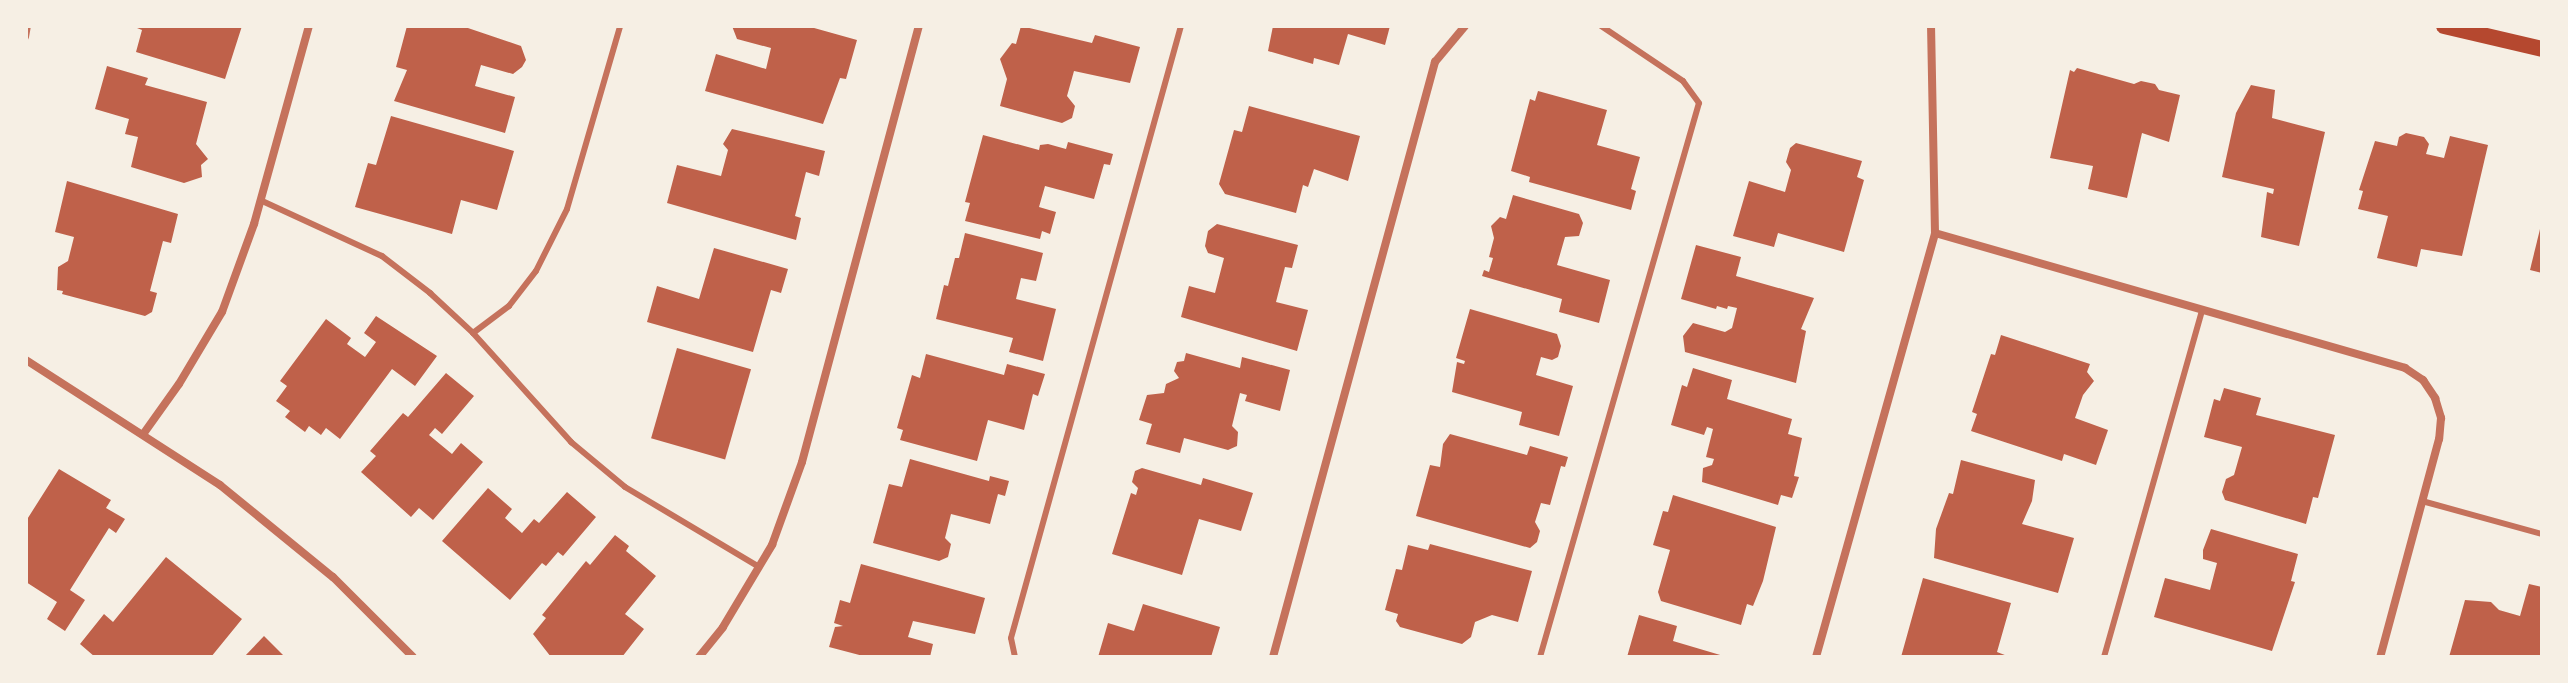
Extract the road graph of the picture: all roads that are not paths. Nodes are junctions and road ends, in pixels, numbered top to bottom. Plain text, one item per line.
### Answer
1 (28, 26) edge
2 (309, 26) edge
3 (620, 26) edge
4 (919, 26) edge
5 (1181, 26) edge
6 (1465, 26) edge
7 (1601, 26) edge
8 (1931, 26) edge
9 (2444, 26) edge
10 (26, 37) edge
11 (2542, 49) edge
12 (260, 200) junction
13 (1935, 233) junction
14 (2202, 310) junction
15 (473, 333) junction
16 (26, 360) edge
17 (144, 433) junction
18 (2422, 501) junction
19 (2542, 534) edge
20 (759, 567) junction
21 (413, 657) edge
22 (699, 657) edge
23 (1015, 657) edge
24 (1273, 657) edge
25 (1540, 657) edge
26 (1816, 657) edge
27 (2104, 657) edge
28 (2380, 657) edge

1 - 10 lane
2 - 12 street
3 - 15 lane
4 - 20 street
5 - 23 lane
6 - 24 street
7 - 25 lane
8 - 13 street
9 - 11 main road
12 - 15 lane
12 - 17 street
13 - 14 street
13 - 26 street
14 - 18 street
14 - 27 lane
15 - 20 lane
16 - 17 street
17 - 21 street
18 - 19 lane
18 - 28 street
20 - 22 street

